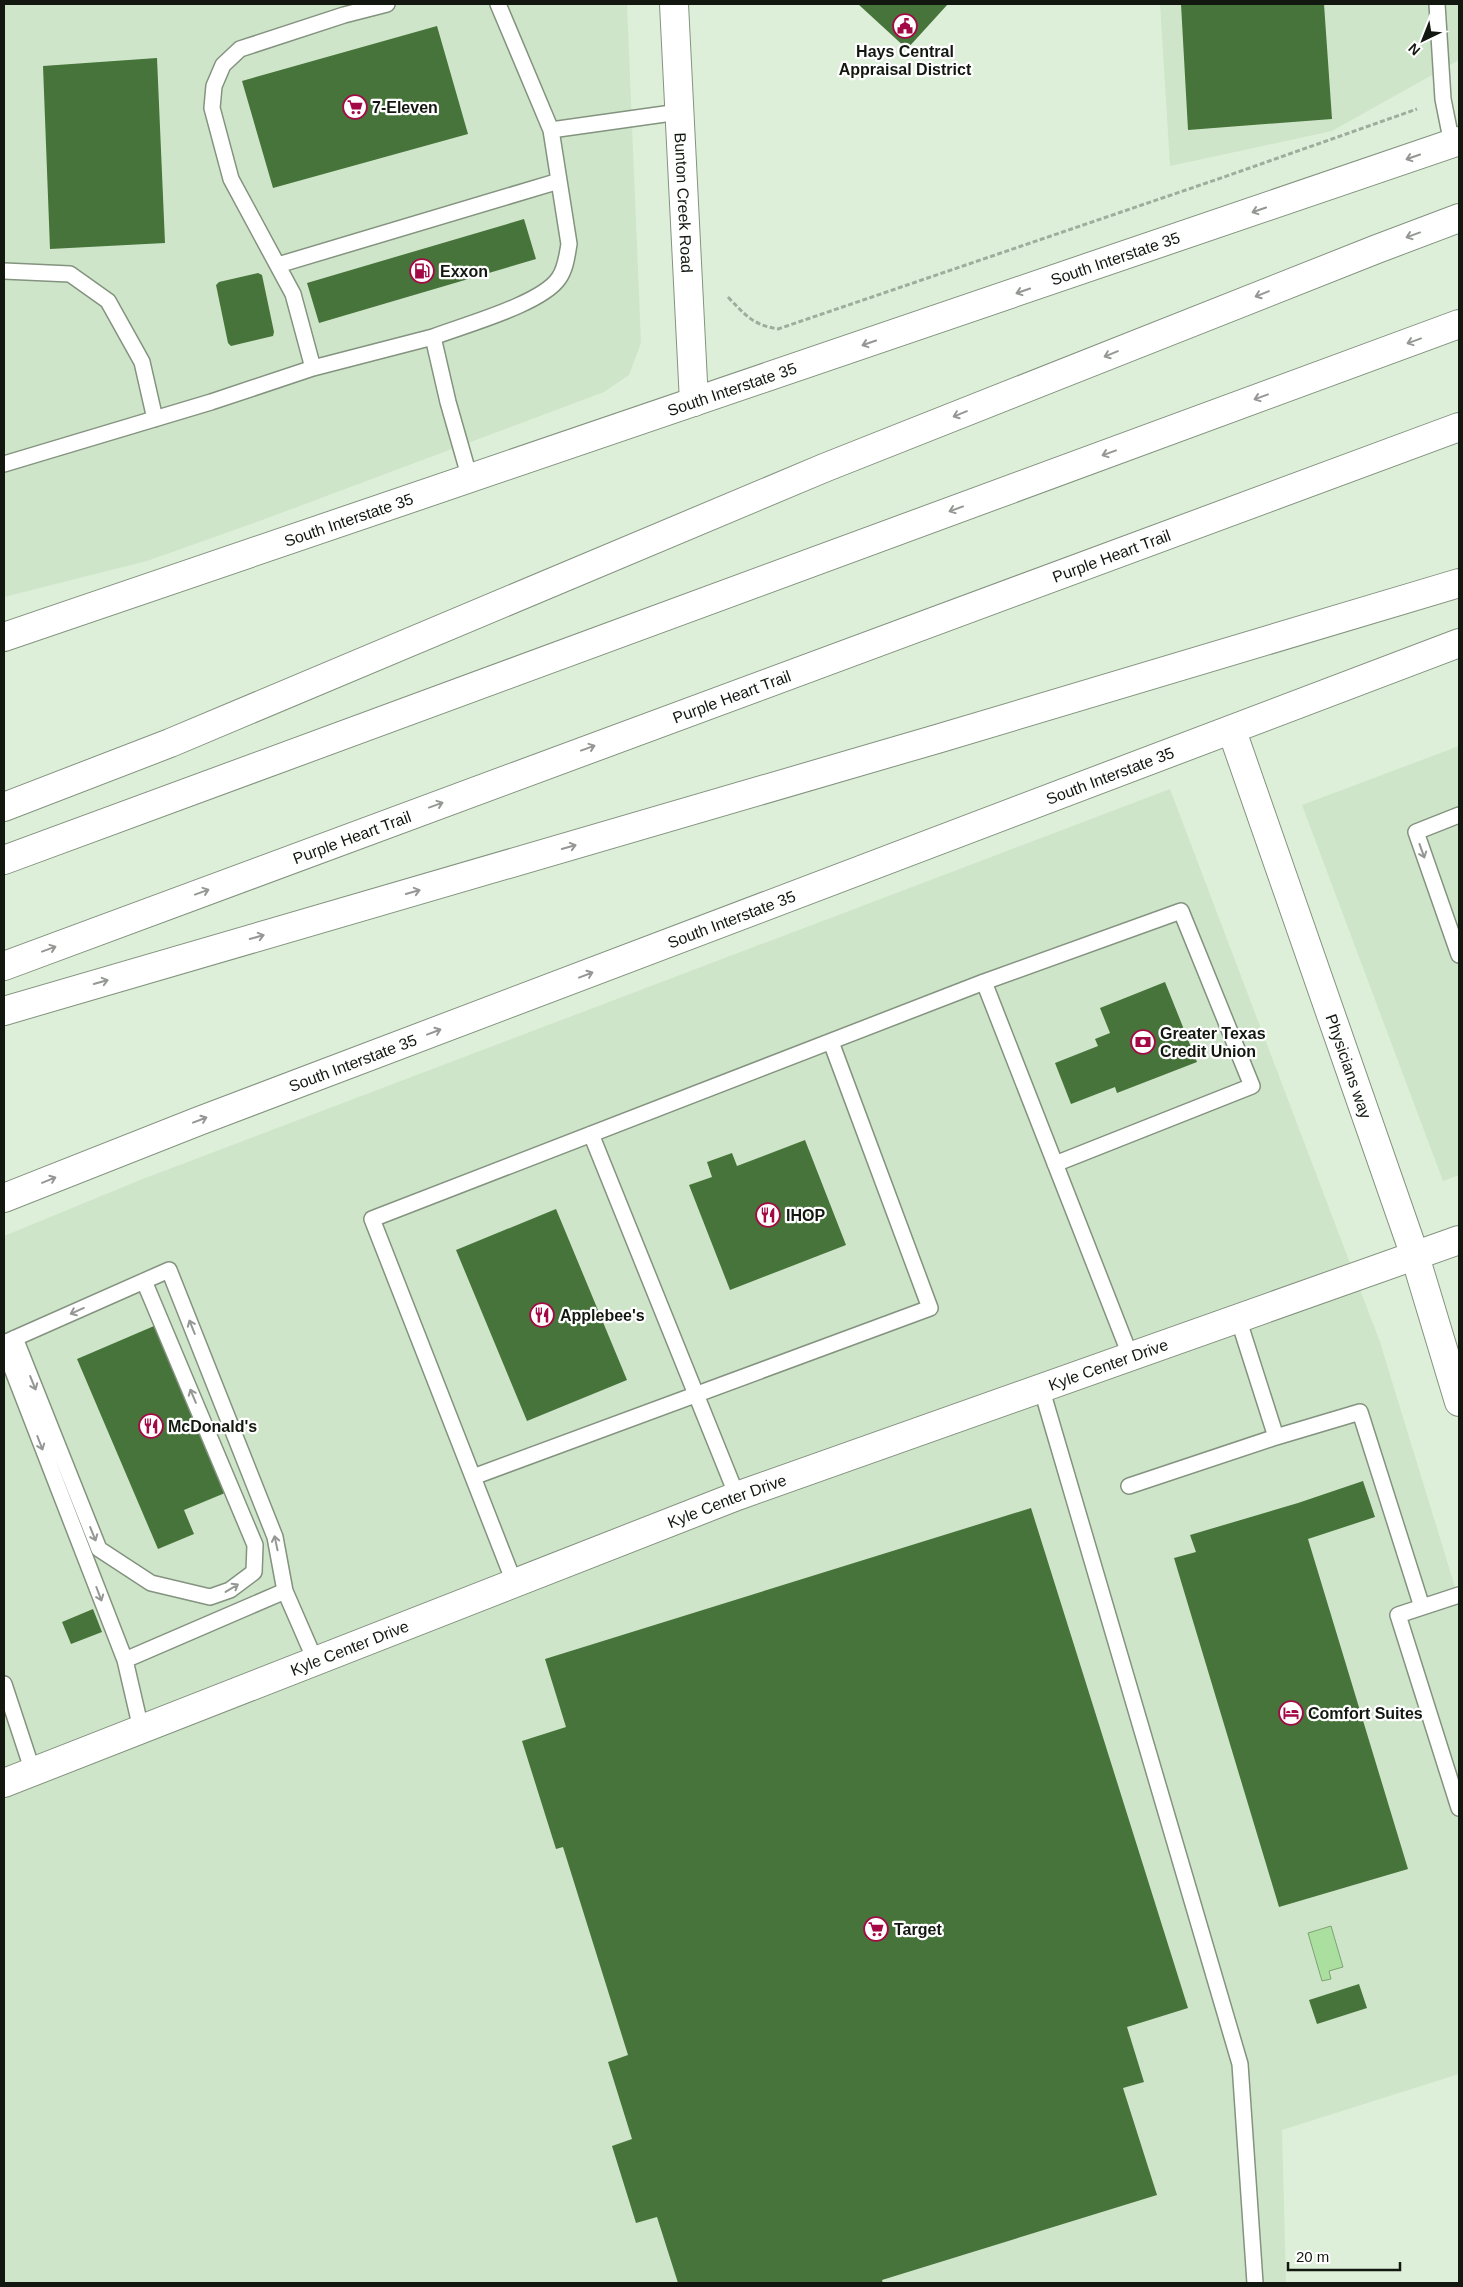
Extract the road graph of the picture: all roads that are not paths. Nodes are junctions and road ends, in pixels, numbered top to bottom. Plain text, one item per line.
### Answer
1 (387, 4) edge
2 (498, 4) edge
3 (674, 4) edge
4 (1437, 4) edge
5 (679, 112) junction
6 (551, 130) junction
7 (1455, 143) edge
8 (559, 182) junction
9 (1459, 218) edge
10 (278, 265) junction
11 (4, 272) edge
12 (1459, 324) edge
13 (433, 337) junction
14 (313, 368) junction
15 (694, 402) junction
16 (155, 419) junction
17 (1459, 428) edge
18 (4, 464) edge
19 (470, 478) junction
20 (1459, 583) edge
21 (4, 637) edge
22 (1459, 644) edge
23 (1232, 731) junction
24 (4, 807) edge
25 (1459, 815) edge
26 (4, 860) edge
27 (1459, 955) edge
28 (4, 966) edge
29 (984, 982) junction
30 (4, 1010) edge
31 (831, 1042) junction
32 (592, 1134) junction
33 (1055, 1164) junction
34 (4, 1198) edge
35 (1459, 1240) edge
36 (1415, 1256) junction
37 (144, 1281) junction
38 (1238, 1318) junction
39 (7, 1343) edge
40 (1130, 1356) junction
41 (1041, 1387) junction
42 (697, 1395) junction
43 (1459, 1402) edge
44 (1276, 1437) junction
45 (473, 1477) junction
46 (1129, 1486) dead end
47 (737, 1496) junction
48 (514, 1582) junction
49 (285, 1591) junction
50 (1459, 1595) edge
51 (1422, 1607) junction
52 (125, 1660) junction
53 (315, 1660) junction
54 (4, 1684) edge
55 (141, 1729) junction
56 (33, 1772) junction
57 (4, 1783) edge
58 (1459, 1808) edge
59 (1255, 2283) edge

1 - 10 lane
2 - 6 lane
3 - 5 main road, Bunton Creek Road
4 - 7 lane
5 - 6 lane
5 - 15 main road, Bunton Creek Road
6 - 8 lane
7 -> 15 main road, South Interstate 35
8 - 10 lane
8 - 13 lane
9 -> 24 main road
10 - 14 lane
11 - 16 lane
12 -> 26 main road
13 - 14 lane
13 - 19 lane
14 - 16 lane
15 - 19 main road, South Interstate 35
16 - 18 lane
28 -> 17 main road, Purple Heart Trail
19 - 21 main road, South Interstate 35
30 -> 20 main road
22 - 23 main road, South Interstate 35
34 -> 23 main road, South Interstate 35
23 - 36 main road, Physicians way
25 -> 27 lane
29 - 31 lane
29 - 33 lane
29 - 33 lane
31 - 32 lane
31 - 42 lane
32 - 42 lane
32 - 45 lane
33 - 40 lane
35 - 36 main road, Kyle Center Drive
36 - 38 main road, Kyle Center Drive
36 - 43 main road, Physicians way
37 -> 39 lane
39 -> 37 lane
49 -> 37 lane
38 - 40 main road, Kyle Center Drive
38 - 44 lane
39 -> 52 lane
40 - 41 main road, Kyle Center Drive
41 - 47 main road, Kyle Center Drive
41 - 59 lane
42 - 45 lane
42 - 47 lane
44 - 46 lane
44 - 51 lane
45 - 48 lane
47 - 48 main road, Kyle Center Drive
48 - 53 main road, Kyle Center Drive
49 - 52 lane
49 - 53 lane
50 - 51 lane
51 - 58 lane
52 - 55 lane
53 - 55 main road, Kyle Center Drive
54 - 56 lane
55 - 56 main road, Kyle Center Drive
56 - 57 main road, Kyle Center Drive

